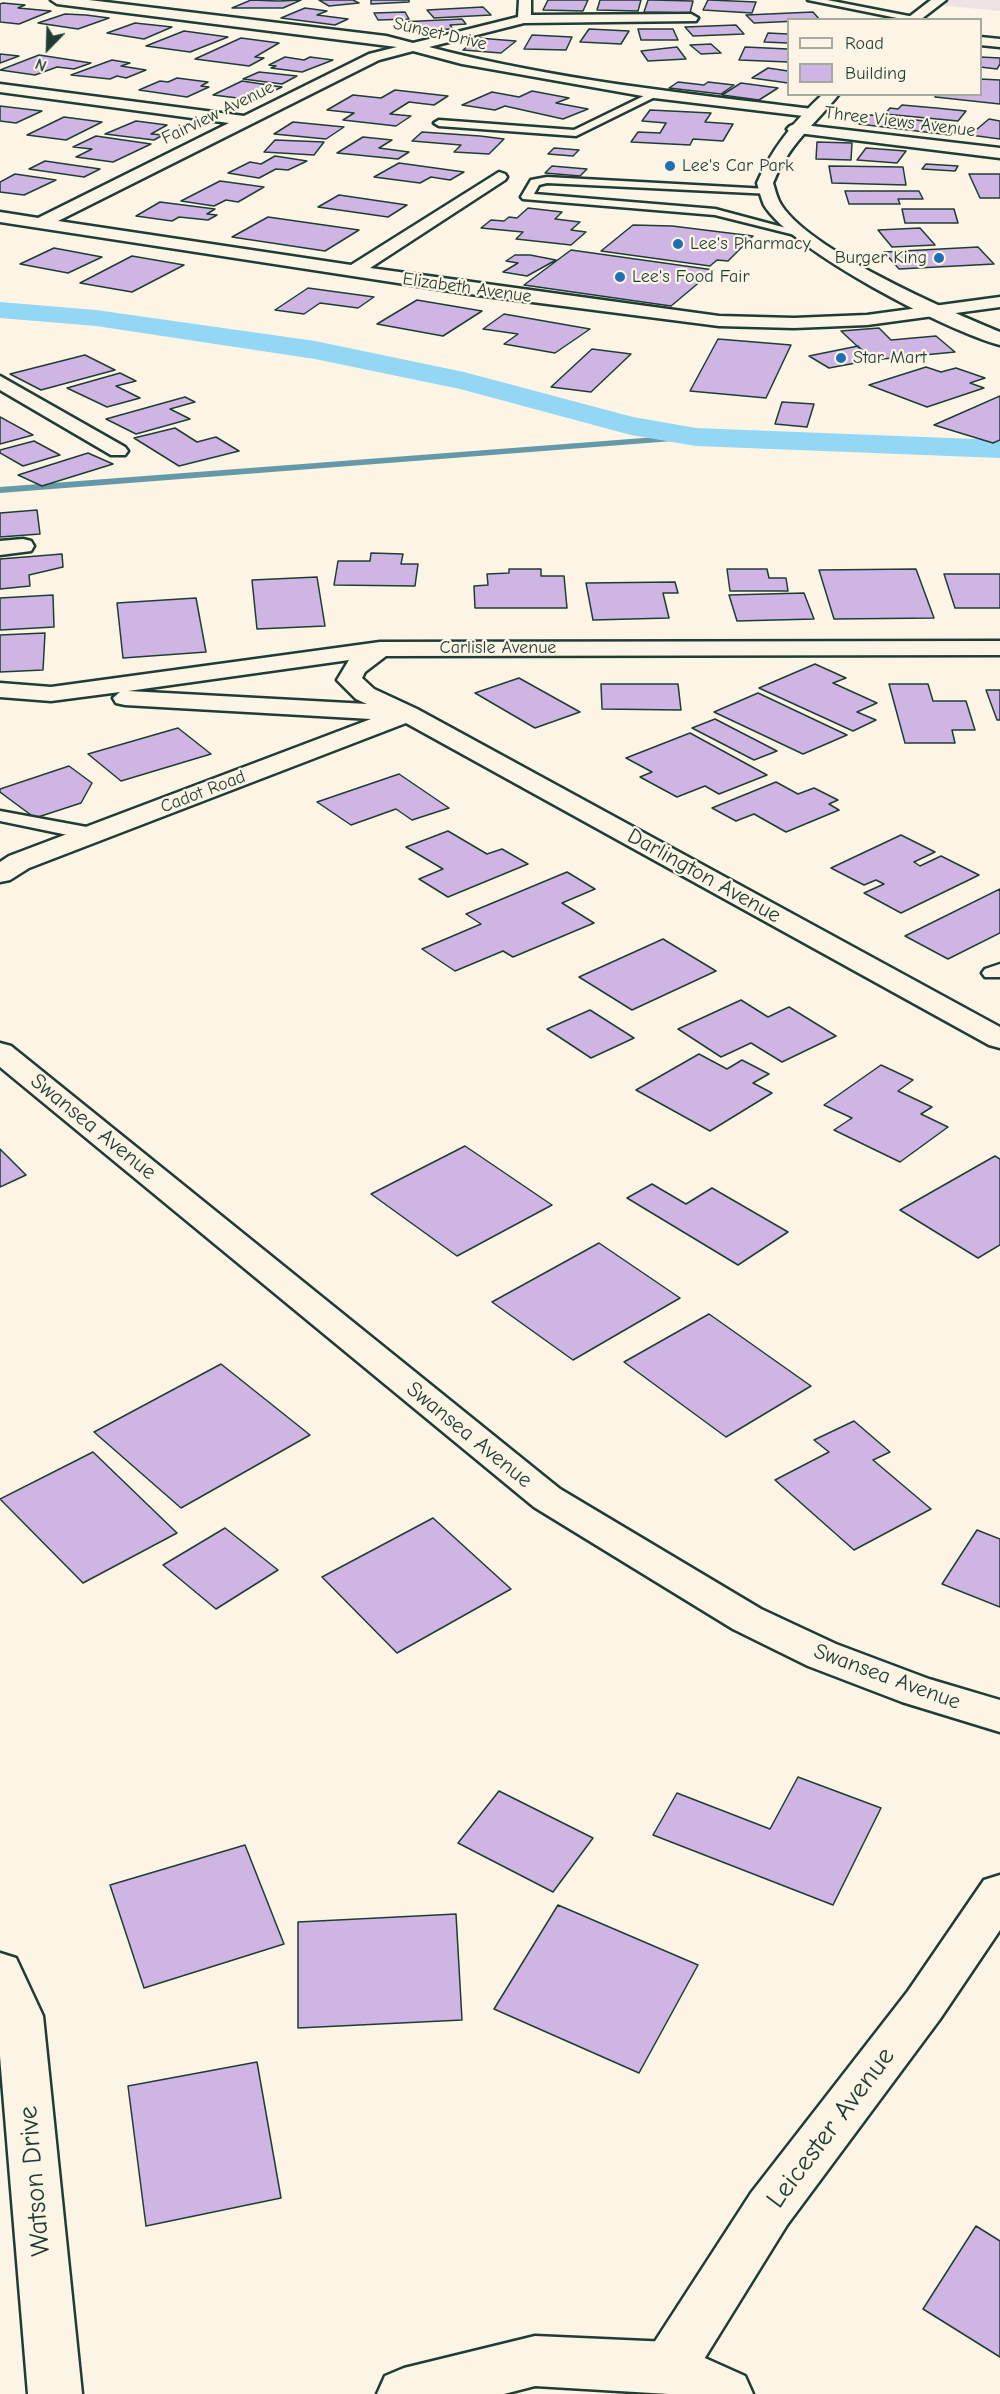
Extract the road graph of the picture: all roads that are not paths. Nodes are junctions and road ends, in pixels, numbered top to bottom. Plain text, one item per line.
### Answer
1 (57, 0) edge
2 (525, 0) edge
3 (812, 0) edge
4 (846, 0) edge
5 (940, 0) edge
6 (87, 2) edge
7 (916, 17) edge
8 (691, 18) dead end
9 (524, 19) junction
10 (982, 41) edge
11 (1000, 42) edge
12 (415, 45) junction
13 (0, 88) edge
14 (654, 94) junction
15 (830, 96) edge
16 (812, 112) junction
17 (246, 121) junction
18 (439, 123) dead end
19 (795, 129) junction
20 (1000, 153) edge
21 (499, 177) dead end
22 (712, 189) junction
23 (768, 192) junction
24 (708, 211) junction
25 (0, 217) edge
26 (41, 223) junction
27 (799, 233) junction
28 (354, 272) junction
29 (1000, 302) edge
30 (936, 309) junction
31 (1000, 339) edge
32 (0, 382) edge
33 (118, 451) dead end
34 (23, 546) dead end
35 (0, 548) edge
36 (1000, 648) edge
37 (380, 649) junction
38 (0, 690) edge
39 (51, 694) junction
40 (408, 714) junction
41 (0, 816) edge
42 (92, 834) junction
43 (0, 874) edge
44 (994, 1031) edge
45 (0, 1052) edge
46 (1000, 1716) edge
47 (1000, 1893) edge
48 (0, 1972) edge
49 (669, 2367) junction
50 (55, 2394) edge
51 (404, 2394) edge
52 (726, 2394) edge

1 - 6 street, Sunset Drive
2 - 9 street
3 - 7 lane
4 - 7 lane
5 - 7 street
6 - 12 street, Sunset Drive
8 - 9 street, Fairview Avenue
9 - 12 street, Fairview Avenue
10 - 11 street
12 - 14 street, Sunset Drive
12 - 17 street, Fairview Avenue
13 - 17 street
14 - 16 street, Sunset Drive
14 - 18 lane
15 - 16 street
16 - 19 street
17 - 26 street, Fairview Avenue
19 - 20 street, Three Views Avenue
19 - 23 street
21 - 28 street
22 - 23 lane
22 - 24 lane
22 - 24 lane
23 - 27 street
24 - 27 lane
25 - 26 street, Elizabeth Avenue
26 - 28 street, Elizabeth Avenue
27 - 30 street
28 - 30 street, Elizabeth Avenue
29 - 30 street, Elizabeth Avenue
30 - 31 street
32 - 33 street
34 - 35 street
36 - 37 street, Carlisle Avenue
37 - 39 street, Carlisle Avenue
37 - 40 street, Darlington Avenue
38 - 39 street, Carlisle Avenue
39 - 40 street
40 - 42 street, Cadot Road
40 - 44 street, Darlington Avenue
41 - 42 lane
42 - 43 street, Cadot Road
45 - 46 street, Swansea Avenue
47 - 49 street, Leicester Avenue
48 - 50 street, Watson Drive
49 - 51 street
49 - 52 street

